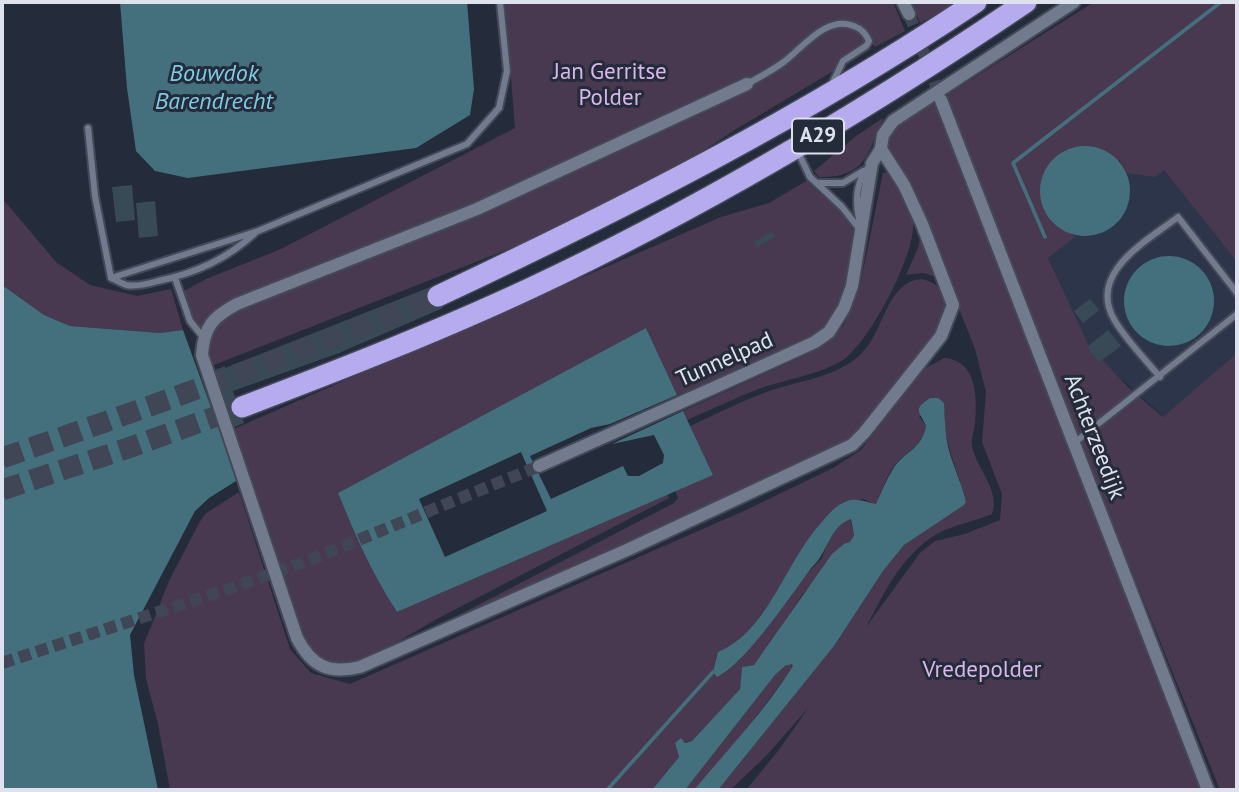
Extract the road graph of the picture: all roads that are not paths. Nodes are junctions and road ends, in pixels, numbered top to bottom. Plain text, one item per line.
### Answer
1 (500, 2) edge
2 (976, 2) edge
3 (1026, 2) edge
4 (1074, 2) edge
5 (747, 84) joint
6 (827, 95) junction
7 (941, 100) tunnel mouth
8 (88, 128) dead end
9 (796, 148) junction
10 (881, 149) junction
11 (868, 167) junction
12 (817, 183) junction
13 (258, 231) junction
14 (862, 232) junction
15 (111, 278) junction
16 (175, 278) junction
17 (1237, 293) edge
18 (438, 296) tunnel mouth
19 (1237, 314) edge
20 (203, 337) junction
21 (1160, 377) junction
22 (242, 407) tunnel mouth
23 (1074, 443) junction
24 (539, 466) tunnel mouth
25 (1208, 790) edge

1 - 13 lane
2 - 6 highway, A29
3 - 9 highway, A29
4 - 10 street, Tunnelpad
5 - 6 lane
5 - 20 street
6 - 18 highway, A29
7 - 23 street, Achterzeedijk
8 - 15 lane
9 - 12 lane
9 - 22 highway, A29
10 - 11 street, Tunnelpad
10 - 14 street, Tunnelpad
10 - 20 street
11 - 12 lane
11 - 14 street, Tunnelpad
12 - 14 lane
13 - 15 lane
13 - 16 lane
14 - 24 street, Tunnelpad
15 - 16 lane
16 - 20 lane
17 - 21 lane
19 - 21 lane
21 - 23 lane
23 - 25 street, Achterzeedijk

